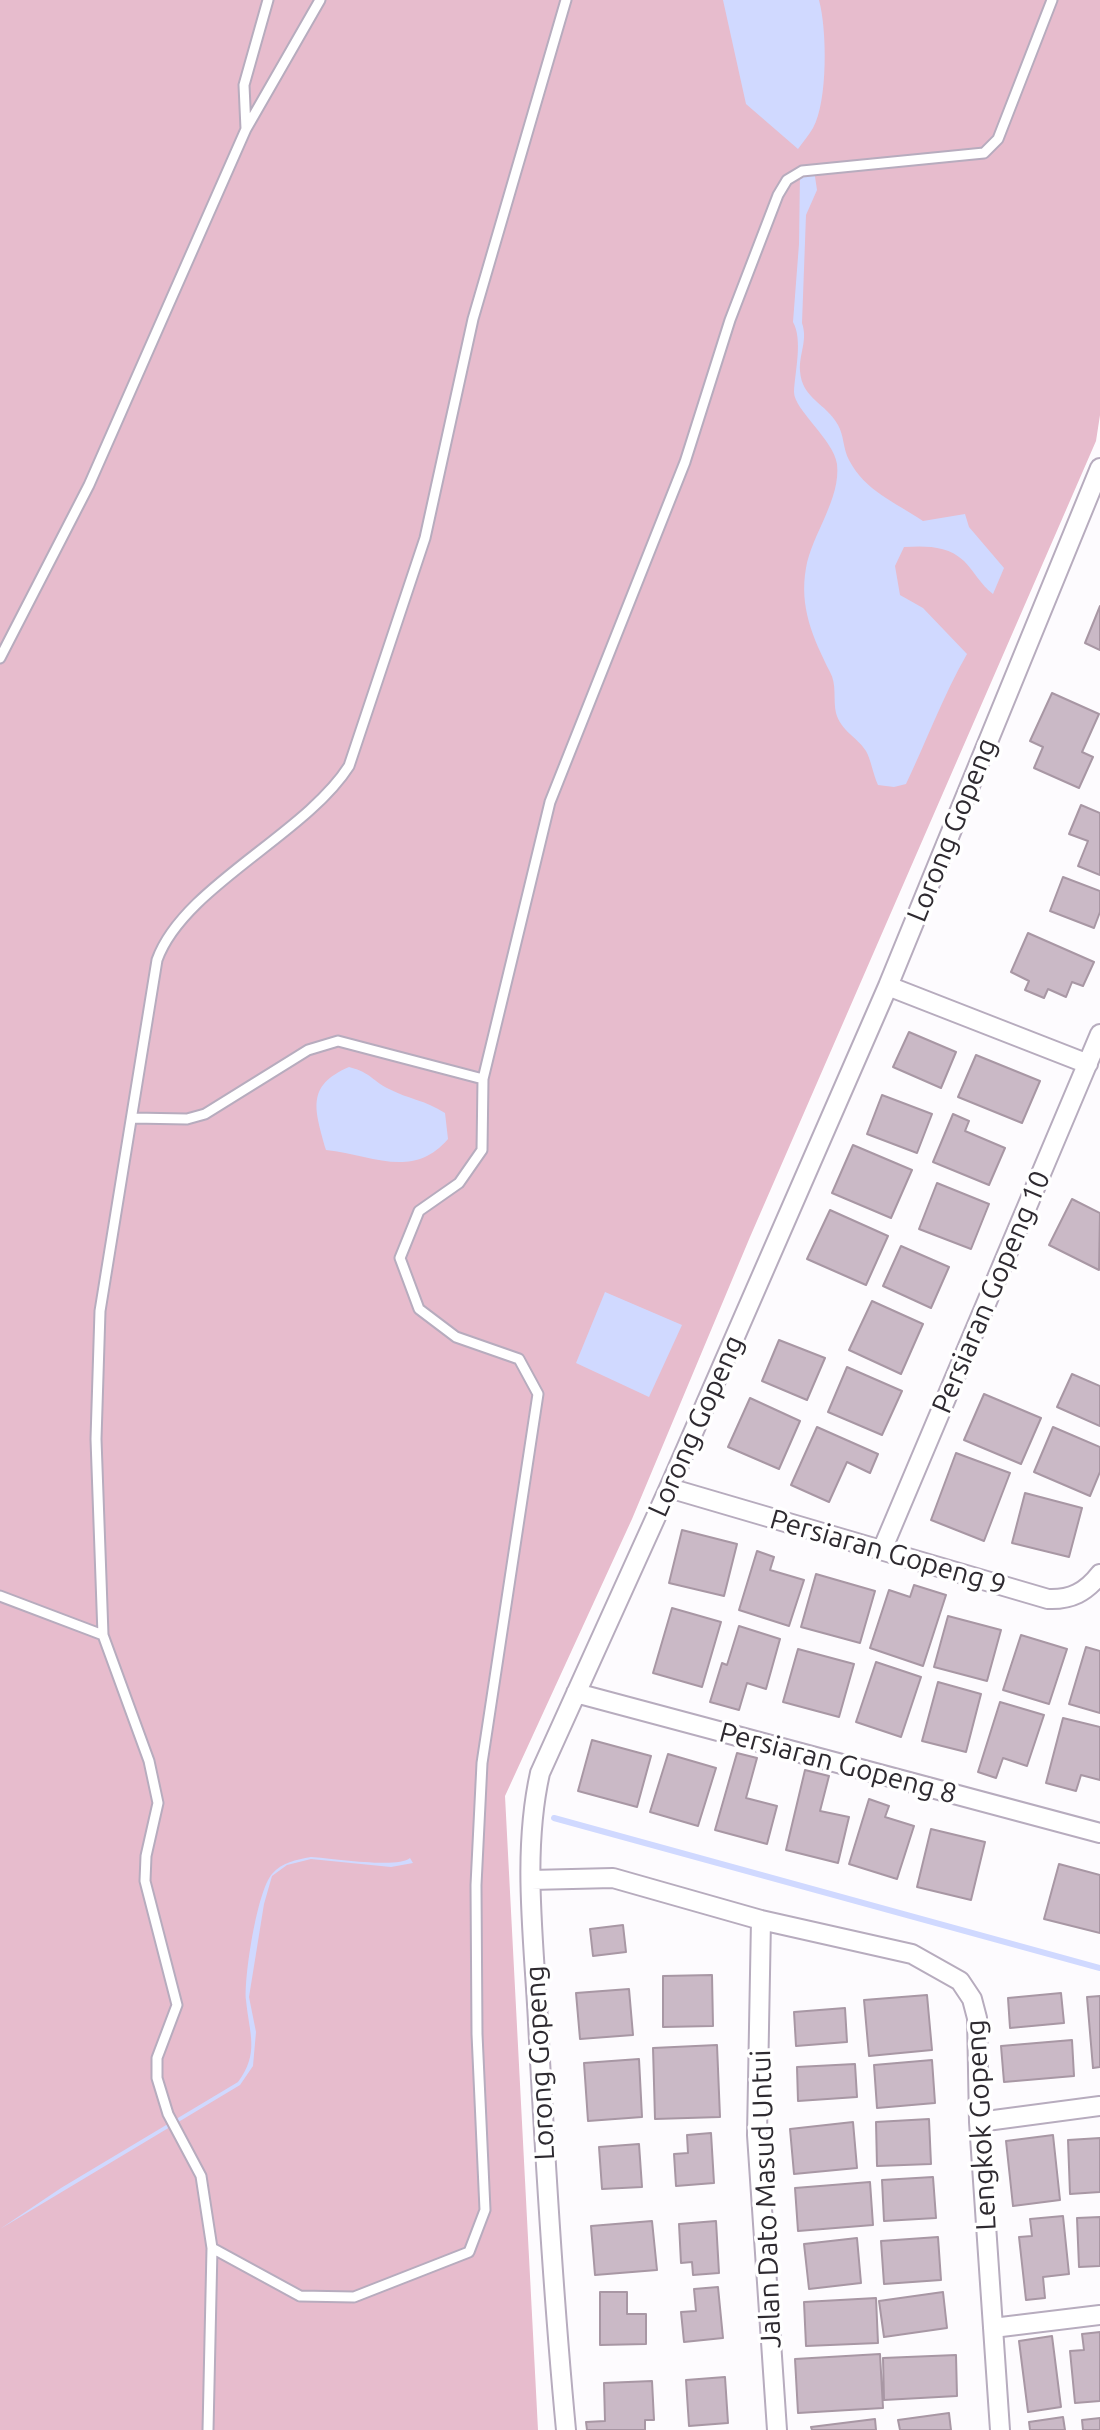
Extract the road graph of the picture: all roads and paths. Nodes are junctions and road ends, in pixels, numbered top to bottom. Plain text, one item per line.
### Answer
1 (268, 0) edge
2 (320, 0) edge
3 (566, 0) edge
4 (1052, 0) edge
5 (246, 129) junction
6 (1099, 475) edge
7 (0, 658) edge
8 (888, 986) junction
9 (1100, 1034) edge
10 (1088, 1064) junction
11 (483, 1079) junction
12 (133, 1118) junction
13 (669, 1488) junction
14 (882, 1550) junction
15 (1100, 1574) edge
16 (0, 1596) edge
17 (103, 1635) junction
18 (576, 1693) junction
19 (1100, 1833) edge
20 (531, 1880) junction
21 (761, 1920) junction
22 (1100, 2106) edge
23 (979, 2122) junction
24 (212, 2248) junction
25 (1100, 2315) edge
26 (993, 2328) junction
27 (208, 2430) edge
28 (566, 2430) edge
29 (777, 2430) edge
30 (1000, 2430) edge

1 - 5 lane
2 - 5 lane
3 - 12 lane
4 - 11 lane
5 - 7 lane
6 - 8 street, Lorong Gopeng
8 - 10 street
8 - 13 street, Lorong Gopeng
9 - 10 street, Persiaran Gopeng 10
10 - 14 street, Persiaran Gopeng 10
11 - 12 lane
11 - 24 lane
12 - 17 lane
13 - 14 street, Persiaran Gopeng 9
13 - 18 street, Lorong Gopeng
14 - 15 street, Persiaran Gopeng 9
16 - 17 lane
17 - 24 lane
18 - 19 street, Persiaran Gopeng 8
18 - 20 street, Lorong Gopeng
20 - 21 street, Lengkok Gopeng
20 - 28 street, Lorong Gopeng
21 - 23 street, Lengkok Gopeng
21 - 29 street, Jalan Dato Masud Untui
22 - 23 street
23 - 26 street, Lengkok Gopeng
24 - 27 lane
25 - 26 street
26 - 30 street, Lengkok Gopeng

